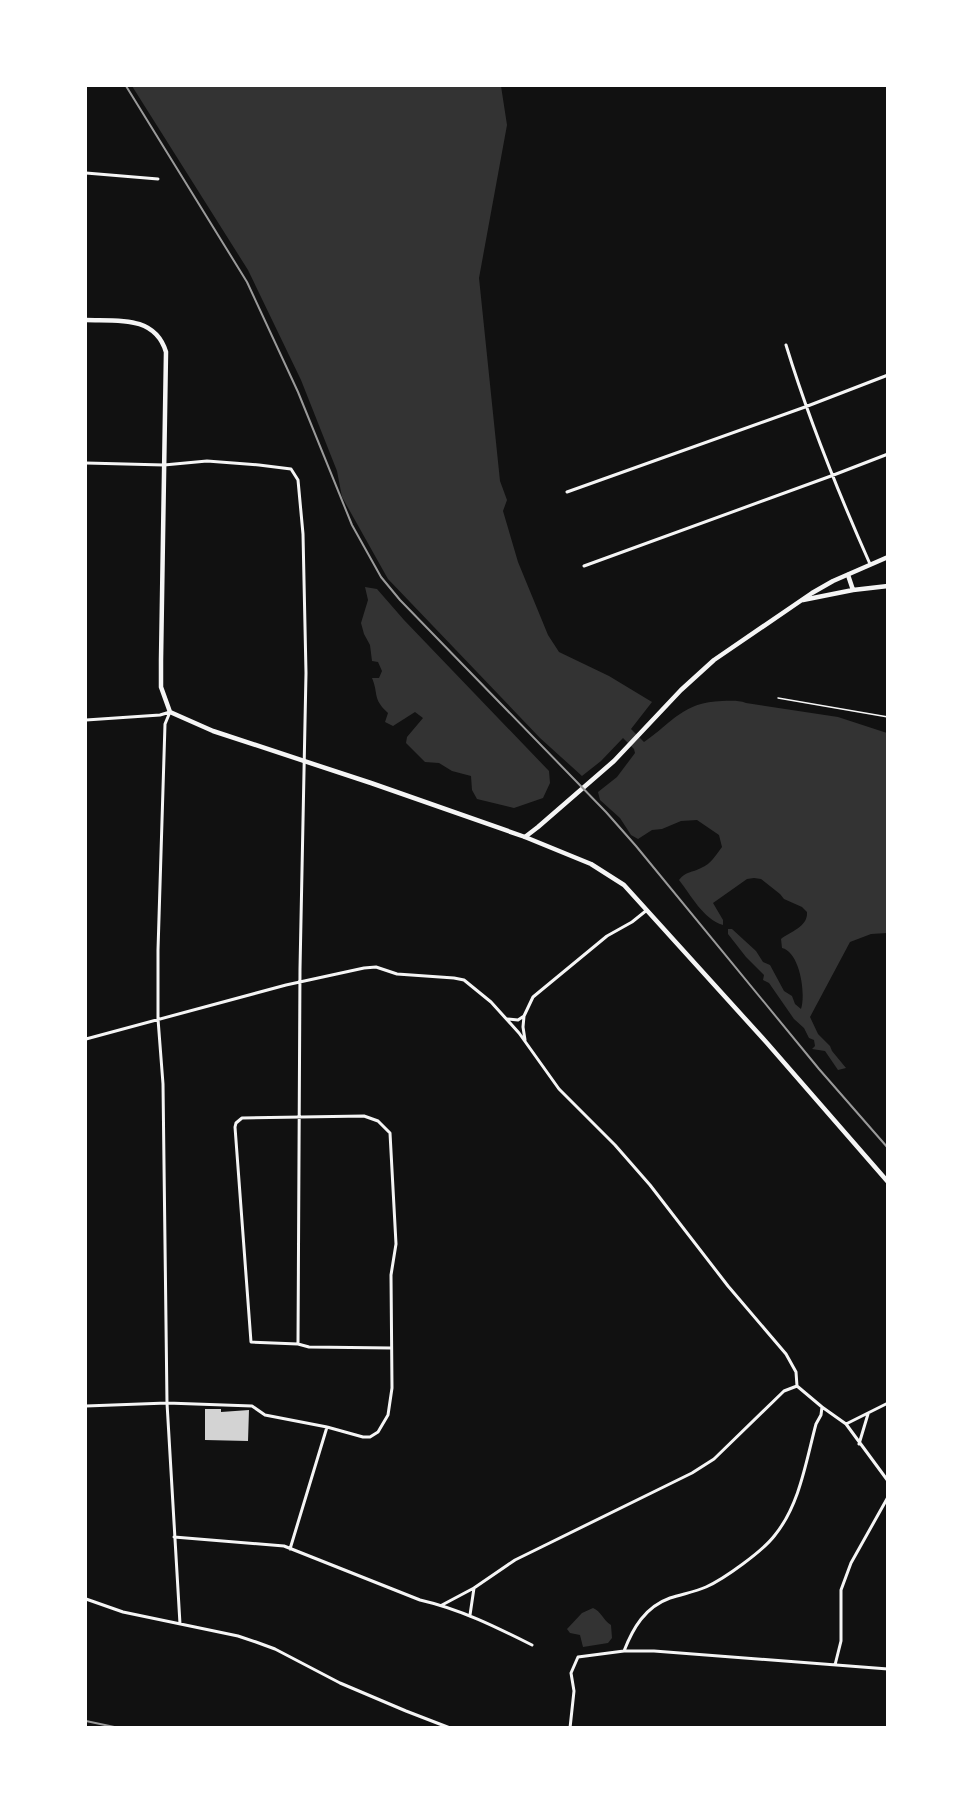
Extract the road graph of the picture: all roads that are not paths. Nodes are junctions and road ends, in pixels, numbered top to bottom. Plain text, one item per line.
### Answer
1 (86, 173) edge
2 (158, 178) dead end
3 (86, 320) edge
4 (786, 345) dead end
5 (888, 375) edge
6 (805, 407) junction
7 (888, 454) edge
8 (86, 463) edge
9 (164, 465) junction
10 (831, 476) junction
11 (567, 492) dead end
12 (888, 557) edge
13 (870, 564) junction
14 (584, 566) dead end
15 (848, 575) junction
16 (888, 586) edge
17 (854, 590) junction
18 (801, 600) junction
19 (778, 698) dead end
20 (170, 712) junction
21 (888, 717) edge
22 (86, 720) edge
23 (304, 762) junction
24 (525, 837) junction
25 (647, 910) junction
26 (300, 982) junction
27 (524, 1016) junction
28 (158, 1019) junction
29 (506, 1019) junction
30 (86, 1039) edge
31 (525, 1042) junction
32 (299, 1118) junction
33 (888, 1182) edge
34 (298, 1344) junction
35 (391, 1348) junction
36 (797, 1386) junction
37 (167, 1403) junction
38 (888, 1403) edge
39 (86, 1406) edge
40 (822, 1407) junction
41 (831, 1413) junction
42 (868, 1413) junction
43 (821, 1415) junction
44 (846, 1424) junction
45 (327, 1427) junction
46 (859, 1444) junction
47 (888, 1481) edge
48 (888, 1497) edge
49 (174, 1538) junction
50 (290, 1549) junction
51 (474, 1588) junction
52 (86, 1599) edge
53 (442, 1605) junction
54 (470, 1615) junction
55 (180, 1624) junction
56 (532, 1645) dead end
57 (624, 1651) junction
58 (835, 1665) junction
59 (888, 1670) edge
60 (450, 1728) edge
61 (570, 1728) edge

1 - 2 street
3 - 9 main road
4 - 6 street
5 - 6 street
6 - 10 street
6 - 11 street
7 - 10 street
8 - 9 street
9 - 20 main road
9 - 23 street
10 - 13 street
10 - 14 street
12 - 13 main road
13 - 15 main road
15 - 17 main road
15 - 18 main road
16 - 17 main road
17 - 18 main road
18 - 24 main road
19 - 21 lane
20 - 22 street
20 - 23 main road
20 - 28 street
23 - 24 main road
23 - 26 street
24 - 25 main road
25 - 27 street
25 - 33 main road
26 - 28 street
26 - 29 street
26 - 32 street
27 - 29 street
27 - 31 street
28 - 30 street
28 - 37 street
29 - 31 street
31 - 36 street
32 - 34 street
32 - 34 street
32 - 35 street
34 - 35 street
35 - 45 street
36 - 40 street
36 - 51 street
37 - 39 street
37 - 45 street
37 - 49 street
38 - 42 street
40 - 41 street
40 - 43 street
41 - 43 street
41 - 44 street
42 - 44 street
42 - 46 street
43 - 57 street
44 - 46 street
45 - 50 street
46 - 47 street
48 - 58 street
49 - 50 street
49 - 55 street
50 - 53 street
51 - 53 street
51 - 54 street
52 - 55 street
53 - 54 street
54 - 56 street
55 - 60 street
57 - 58 street
57 - 61 street
58 - 59 street

